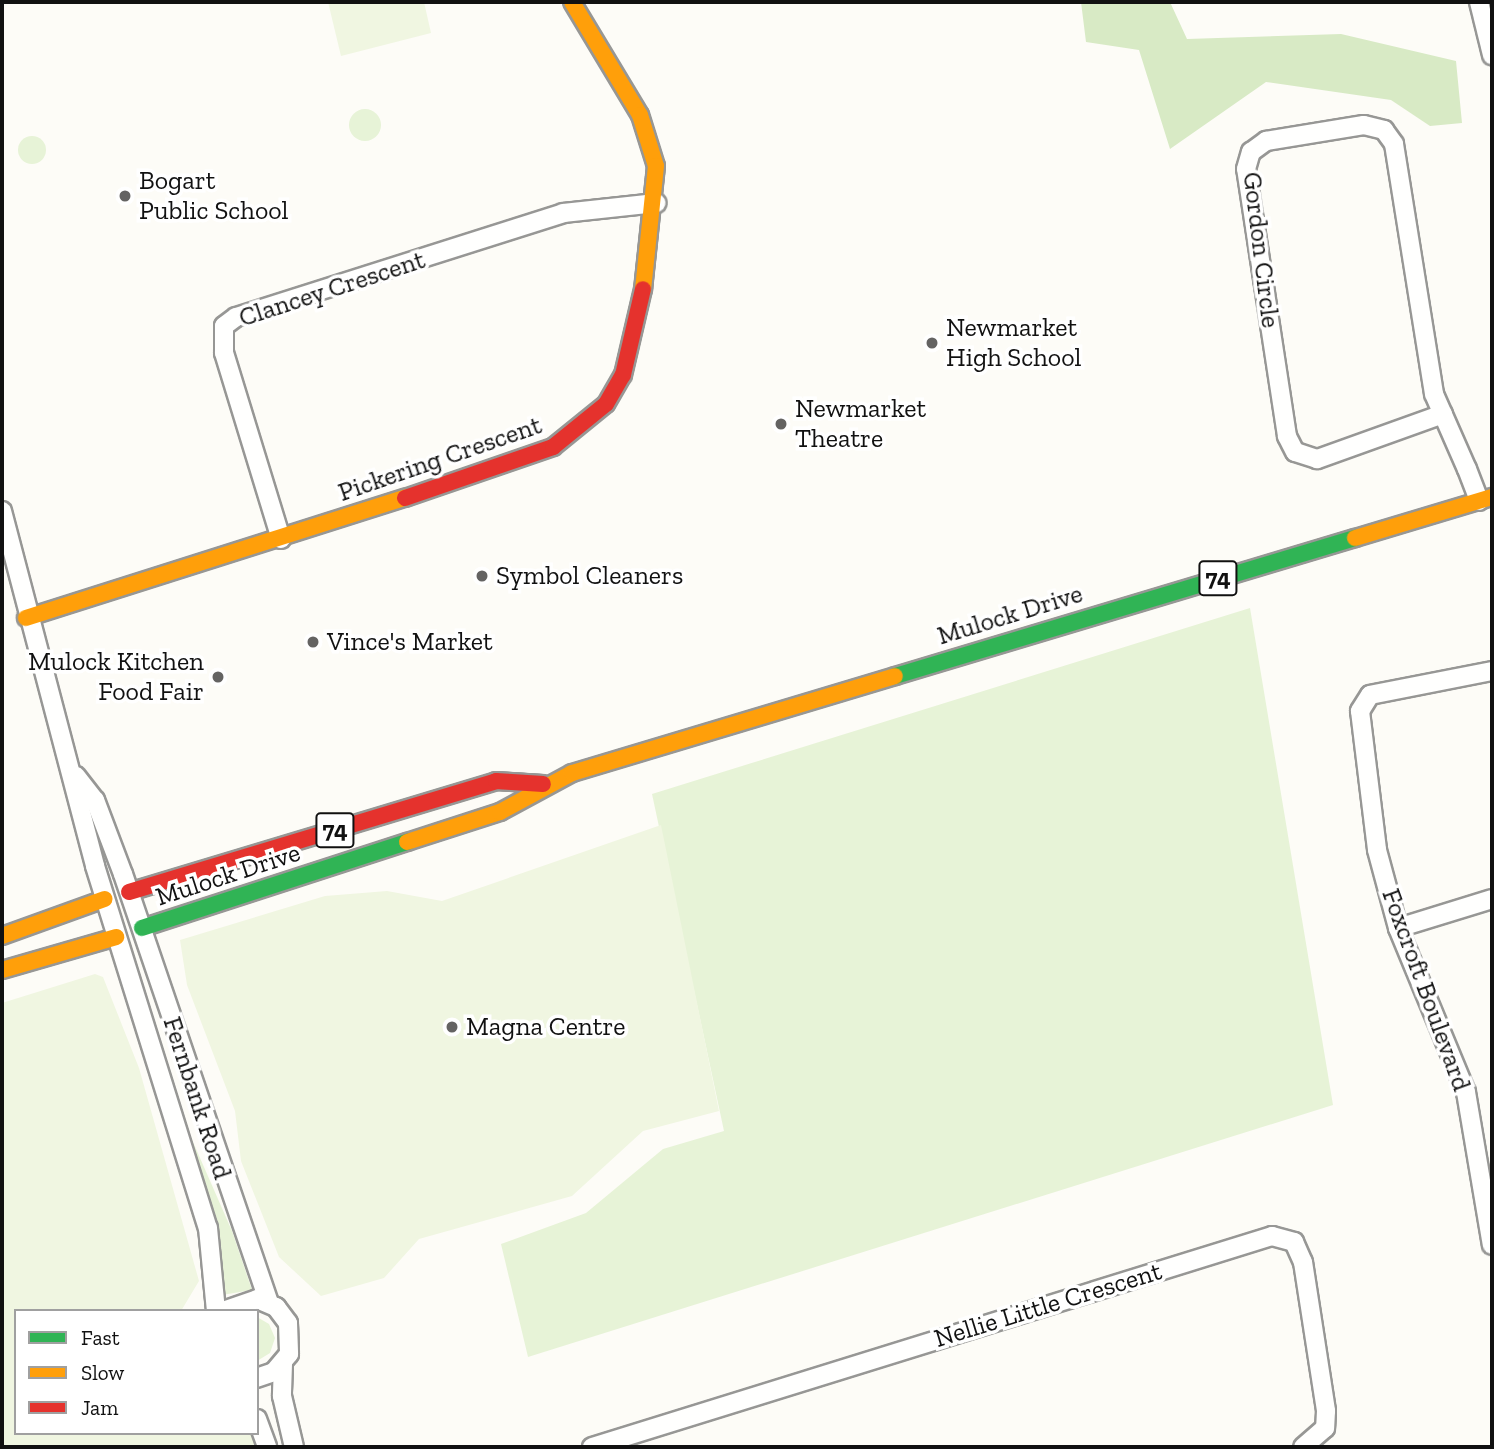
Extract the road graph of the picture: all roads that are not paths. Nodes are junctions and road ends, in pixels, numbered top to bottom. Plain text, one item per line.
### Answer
1 (572, 2) edge
2 (1479, 2) edge
3 (1492, 55) edge
4 (656, 203) junction
5 (1443, 414) junction
6 (1486, 499) edge
7 (2, 511) edge
8 (281, 539) junction
9 (26, 618) junction
10 (1492, 671) edge
11 (76, 776) junction
12 (543, 784) junction
13 (129, 892) junction
14 (105, 899) junction
15 (1492, 899) edge
16 (142, 929) junction
17 (1398, 929) junction
18 (2, 936) edge
19 (116, 937) junction
20 (2, 970) edge
21 (1486, 1163) edge
22 (1492, 1245) edge
23 (269, 1303) junction
24 (216, 1309) edge
25 (227, 1309) edge
26 (283, 1364) junction
27 (259, 1377) edge
28 (259, 1425) edge
29 (267, 1447) edge
30 (294, 1447) edge
31 (592, 1447) edge
32 (1303, 1447) edge

1 - 4 main road, Pickering Crescent
2 - 3 street
4 - 8 main road, Pickering Crescent
4 - 8 street, Clancey Crescent
5 - 5 street, Gordon Circle
5 - 6 street, Gordon Circle
6 - 12 main road, Mulock Drive / 74
7 - 9 street
8 - 9 main road, Pickering Crescent
9 - 11 street
10 - 17 street, Foxcroft Boulevard
11 - 13 street, Fernbank Road
11 - 14 street, Fernbank Road
12 - 13 main road, Mulock Drive / 74
12 - 16 main road, Mulock Drive / 74
13 - 14 main road, Mulock Drive / 74
13 - 16 street, Fernbank Road
14 - 18 main road, Mulock Drive / 74
14 - 19 street, Fernbank Road
15 - 17 street
16 - 19 main road, Mulock Drive / 74
16 - 23 street, Fernbank Road
17 - 21 street, Foxcroft Boulevard
19 - 20 main road, Mulock Drive / 74
19 - 24 street, Fernbank Road
21 - 22 street, Foxcroft Boulevard
23 - 25 street
23 - 26 street, Fernbank Road
26 - 27 street
26 - 30 street
28 - 29 street
31 - 32 street, Nellie Little Crescent

